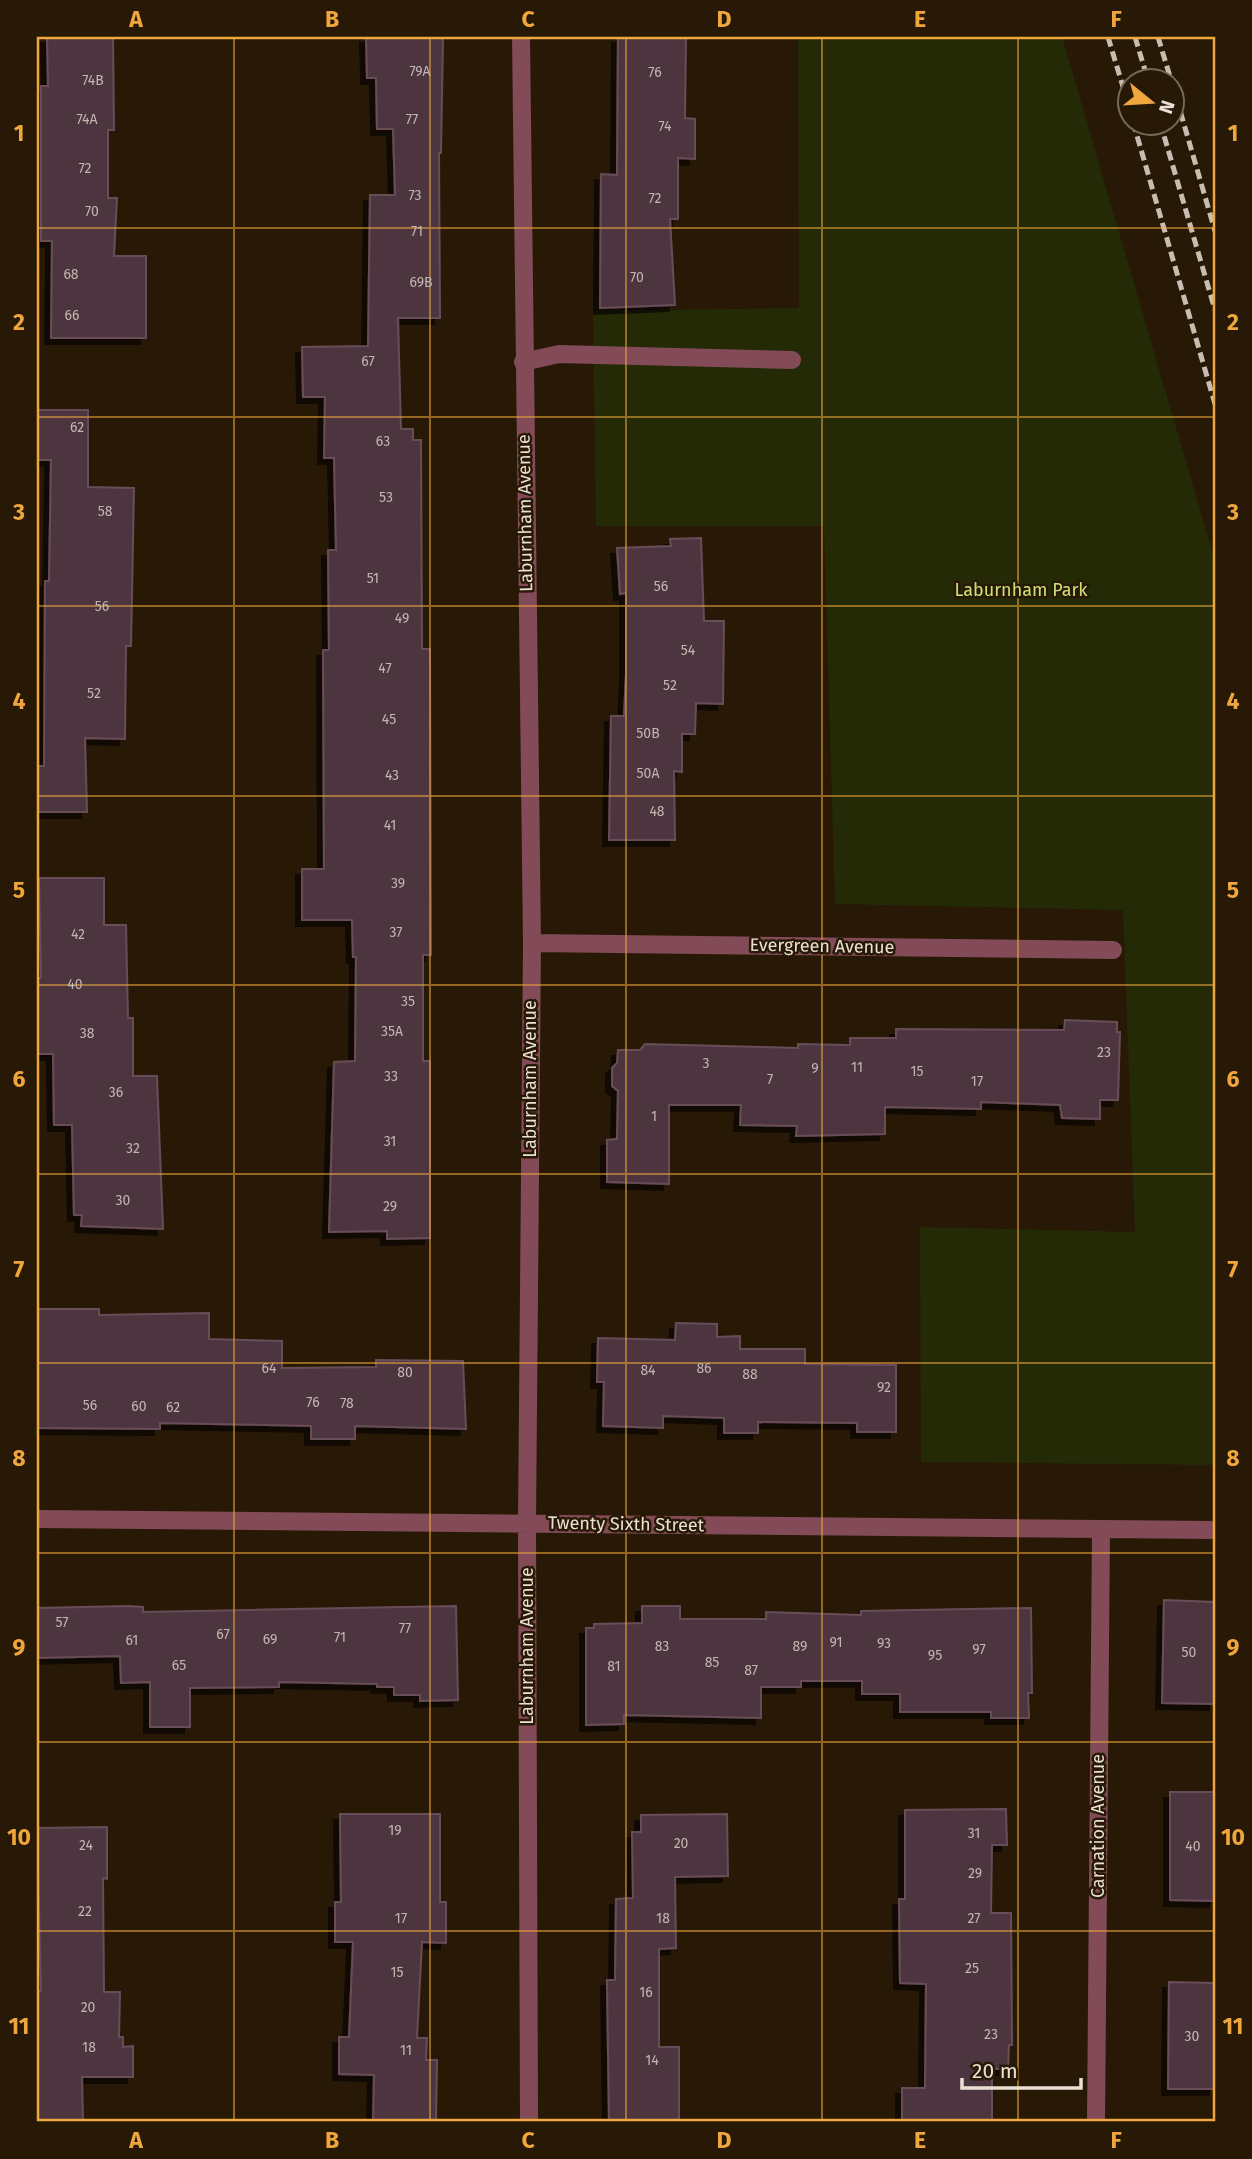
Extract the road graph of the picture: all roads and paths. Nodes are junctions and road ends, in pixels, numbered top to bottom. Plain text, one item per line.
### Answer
1 (521, 37) edge
2 (792, 360) dead end
3 (523, 362) junction
4 (531, 943) junction
5 (1113, 950) dead end
6 (37, 1519) edge
7 (527, 1523) junction
8 (1101, 1530) junction
9 (1215, 1530) edge
10 (529, 2122) edge
11 (1096, 2122) edge

1 - 3 street, Laburnham Avenue
2 - 3 street
3 - 4 street, Laburnham Avenue
4 - 5 street, Evergreen Avenue
4 - 7 street, Laburnham Avenue
6 - 7 street, Twenty Sixth Street
7 - 8 street, Twenty Sixth Street
7 - 10 street, Laburnham Avenue
8 - 9 street, Twenty Sixth Street
8 - 11 street, Carnation Avenue

